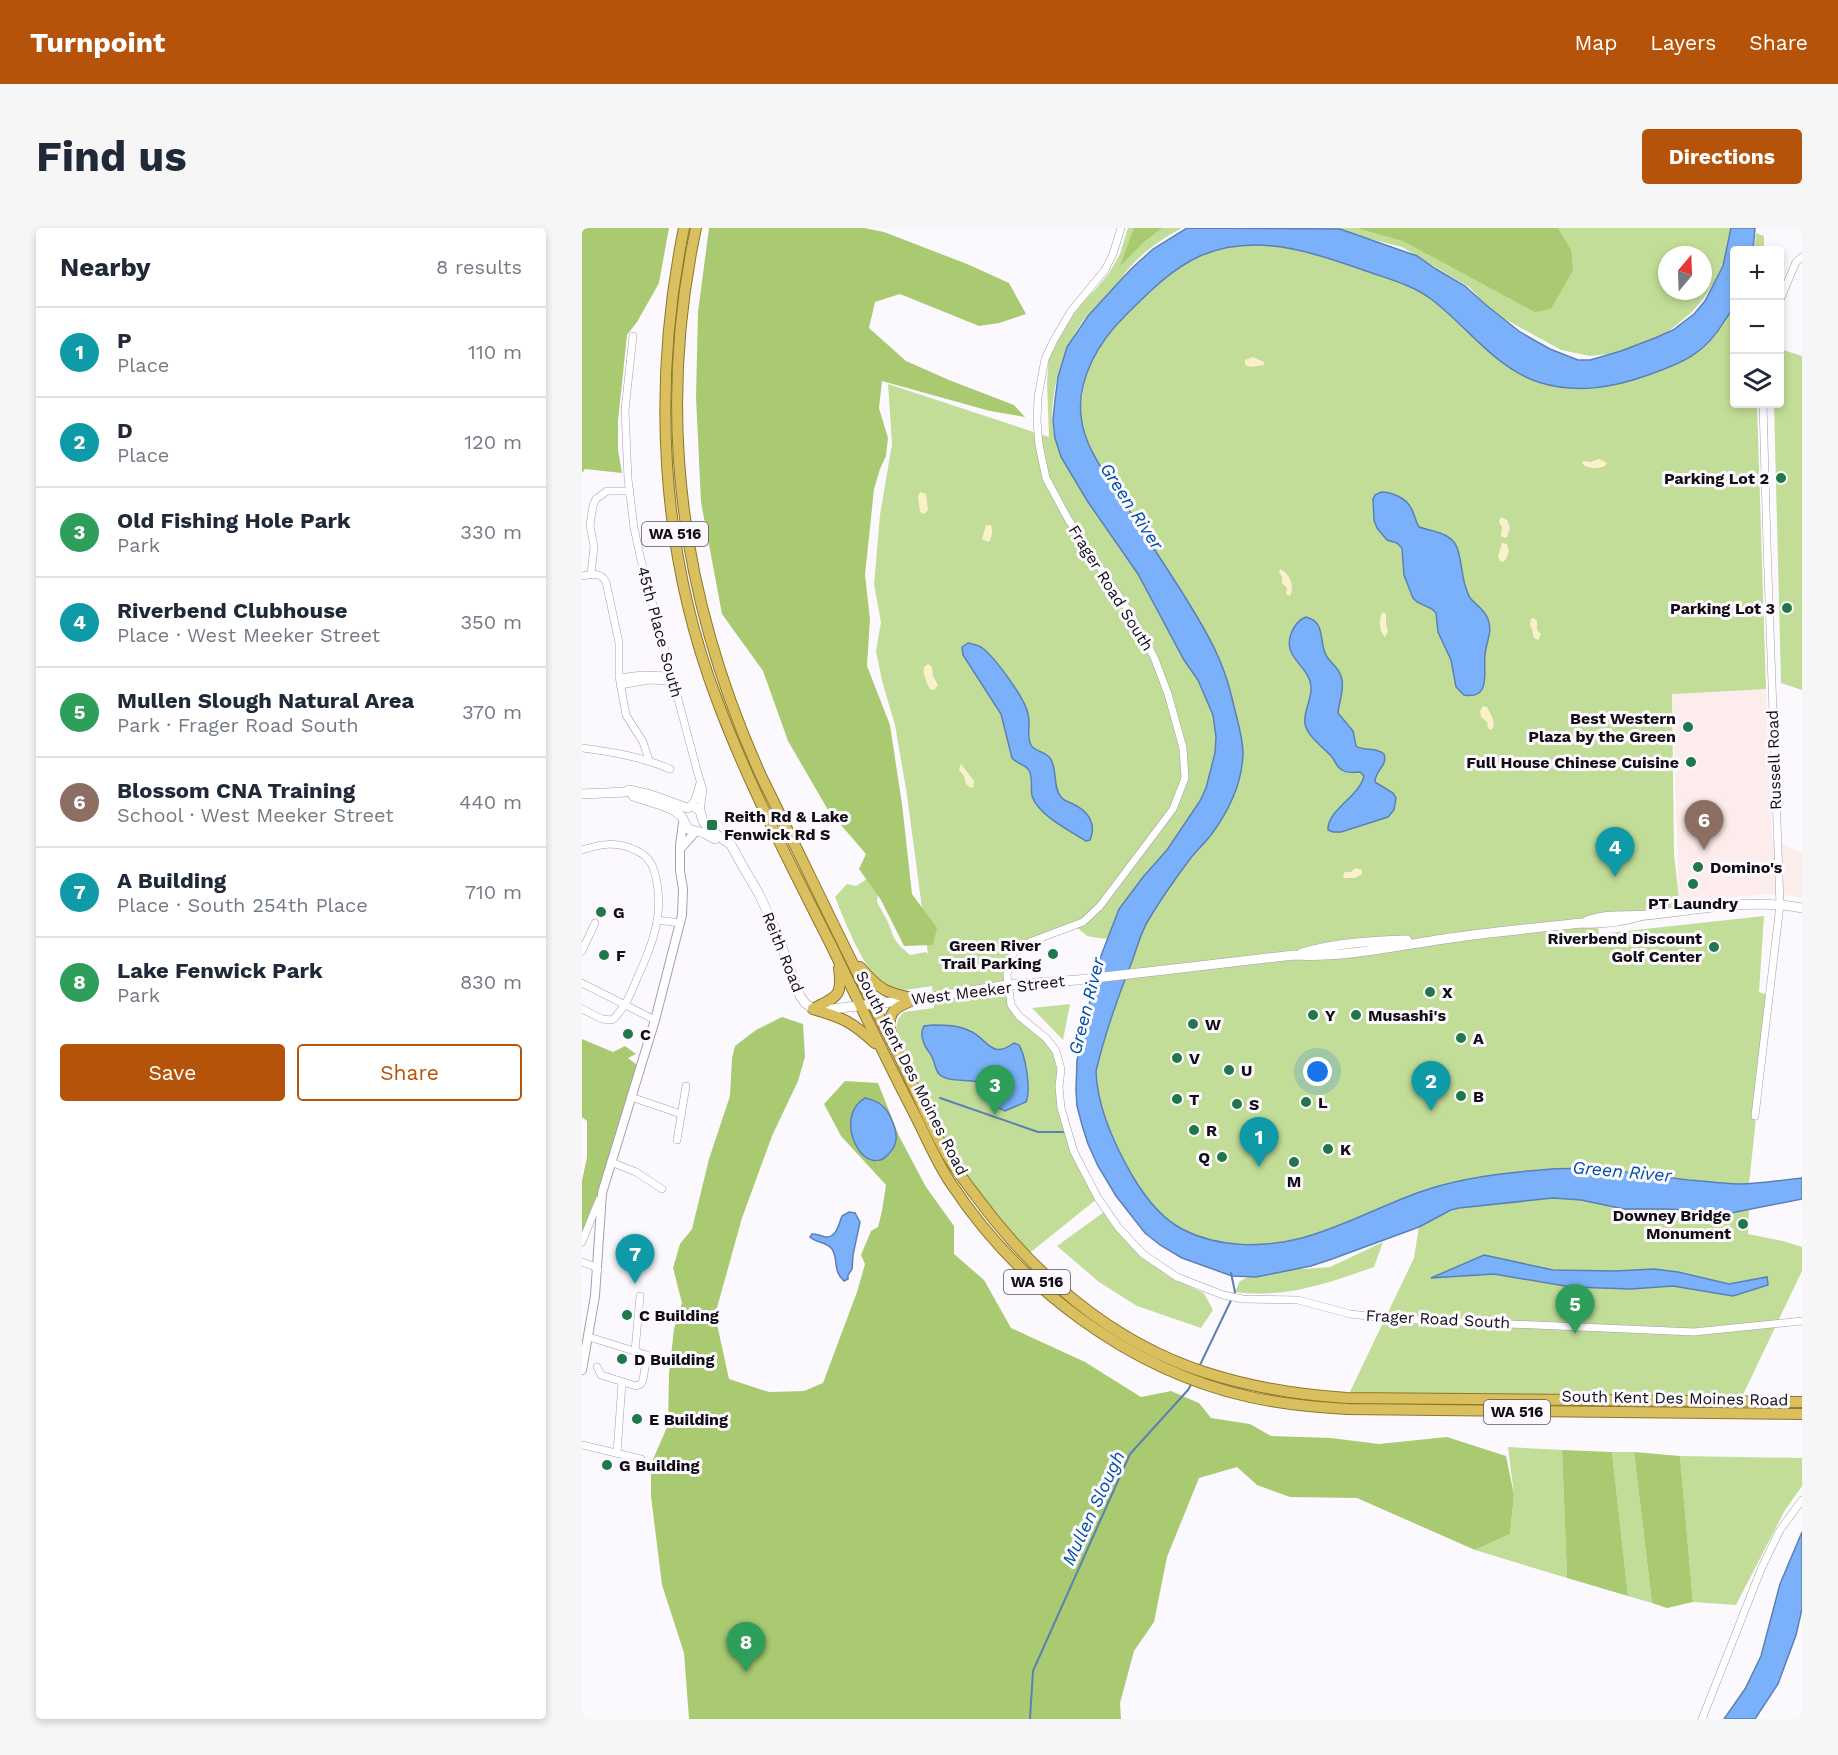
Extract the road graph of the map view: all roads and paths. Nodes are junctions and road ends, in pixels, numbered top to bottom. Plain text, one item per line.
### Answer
1 (684, 228) edge
2 (696, 228) edge
3 (1121, 228) edge
4 (1802, 257) edge
5 (1784, 289) edge
6 (633, 336) dead end
7 (1763, 408) edge
8 (630, 491) junction
9 (591, 574) junction
10 (582, 576) edge
11 (672, 679) junction
12 (620, 682) junction
13 (582, 748) edge
14 (649, 760) junction
15 (670, 769) dead end
16 (700, 783) junction
17 (626, 792) junction
18 (582, 794) edge
19 (689, 807) junction
20 (702, 816) junction
21 (682, 820) junction
22 (696, 831) junction
23 (681, 848) junction
24 (582, 850) edge
25 (733, 851) junction
26 (1780, 905) junction
27 (1802, 908) edge
28 (657, 920) junction
29 (595, 923) dead end
30 (680, 923) junction
31 (1447, 938) junction
32 (582, 951) edge
33 (848, 952) junction
34 (1294, 955) junction
35 (837, 958) junction
36 (582, 983) edge
37 (1007, 985) junction
38 (918, 999) junction
39 (873, 1004) junction
40 (624, 1005) junction
41 (861, 1006) junction
42 (582, 1009) edge
43 (813, 1009) junction
44 (656, 1020) junction
45 (893, 1044) junction
46 (880, 1048) junction
47 (686, 1086) dead end
48 (631, 1097) junction
49 (681, 1114) junction
50 (1755, 1116) dead end
51 (677, 1140) dead end
52 (611, 1162) junction
53 (662, 1189) dead end
54 (602, 1193) junction
55 (582, 1242) edge
56 (582, 1262) edge
57 (598, 1270) junction
58 (640, 1296) dead end
59 (1802, 1321) edge
60 (589, 1337) junction
61 (634, 1351) junction
62 (1160, 1360) junction
63 (597, 1366) dead end
64 (582, 1370) edge
65 (622, 1383) junction
66 (1802, 1402) edge
67 (1802, 1414) edge
68 (582, 1445) edge
69 (617, 1453) junction
70 (641, 1459) dead end
71 (1802, 1500) edge
72 (1702, 1719) edge

1 - 35 highway, South Kent Des Moines Road / WA 516
2 - 33 highway, South Kent Des Moines Road / WA 516
3 - 37 street, Frager Road South
4 - 5 street
6 - 8 street, 45th Place South
7 - 26 street, Russell Road
8 - 9 street
8 - 11 street, 45th Place South
9 - 10 street
9 - 12 street
11 - 12 street
11 - 16 street, 45th Place South
12 - 14 street
13 - 14 street
14 - 15 street
16 - 19 street
16 - 20 street, 45th Place South
17 - 18 main road, Reith Road
17 - 19 main road, Reith Road
17 - 21 main road, Reith Road
19 - 20 main road, Reith Road
19 - 21 main road
20 - 22 main road
20 - 25 main road, Reith Road
21 - 22 main road, Reith Road
21 - 23 street
22 - 23 street
22 - 25 main road, Reith Road
23 - 30 street
24 - 28 street
25 - 43 main road, Reith Road
26 - 27 main road, West Meeker Street
26 - 31 main road, West Meeker Street
26 - 50 street, Russell Road
28 - 30 street
28 - 40 street
29 - 32 street
30 - 44 street
31 - 34 main road, West Meeker Street
31 - 34 main road, West Meeker Street
33 - 38 highway
33 - 39 highway, South Kent Des Moines Road / WA 516
34 - 37 main road, West Meeker Street
35 - 41 highway, South Kent Des Moines Road / WA 516
35 - 43 highway
36 - 40 street
37 - 38 main road, West Meeker Street
37 - 59 street, Frager Road South
38 - 39 main road, West Meeker Street
38 - 45 highway
39 - 41 main road, West Meeker Street
39 - 45 highway, South Kent Des Moines Road / WA 516
40 - 42 street
40 - 44 street
41 - 43 main road, Reith Road
41 - 46 highway, South Kent Des Moines Road / WA 516
43 - 46 highway
44 - 48 street
45 - 62 highway, South Kent Des Moines Road / WA 516
46 - 62 highway, South Kent Des Moines Road / WA 516
47 - 49 street
48 - 49 street
48 - 52 street
49 - 51 street
52 - 53 street
52 - 54 street
54 - 55 street
54 - 57 street
56 - 57 street
57 - 60 street
58 - 61 street
60 - 61 street
60 - 64 street
61 - 65 street
62 - 66 highway, South Kent Des Moines Road / WA 516
62 - 67 highway, South Kent Des Moines Road / WA 516
63 - 65 street
65 - 69 street
68 - 69 street
69 - 70 street
71 - 72 street

